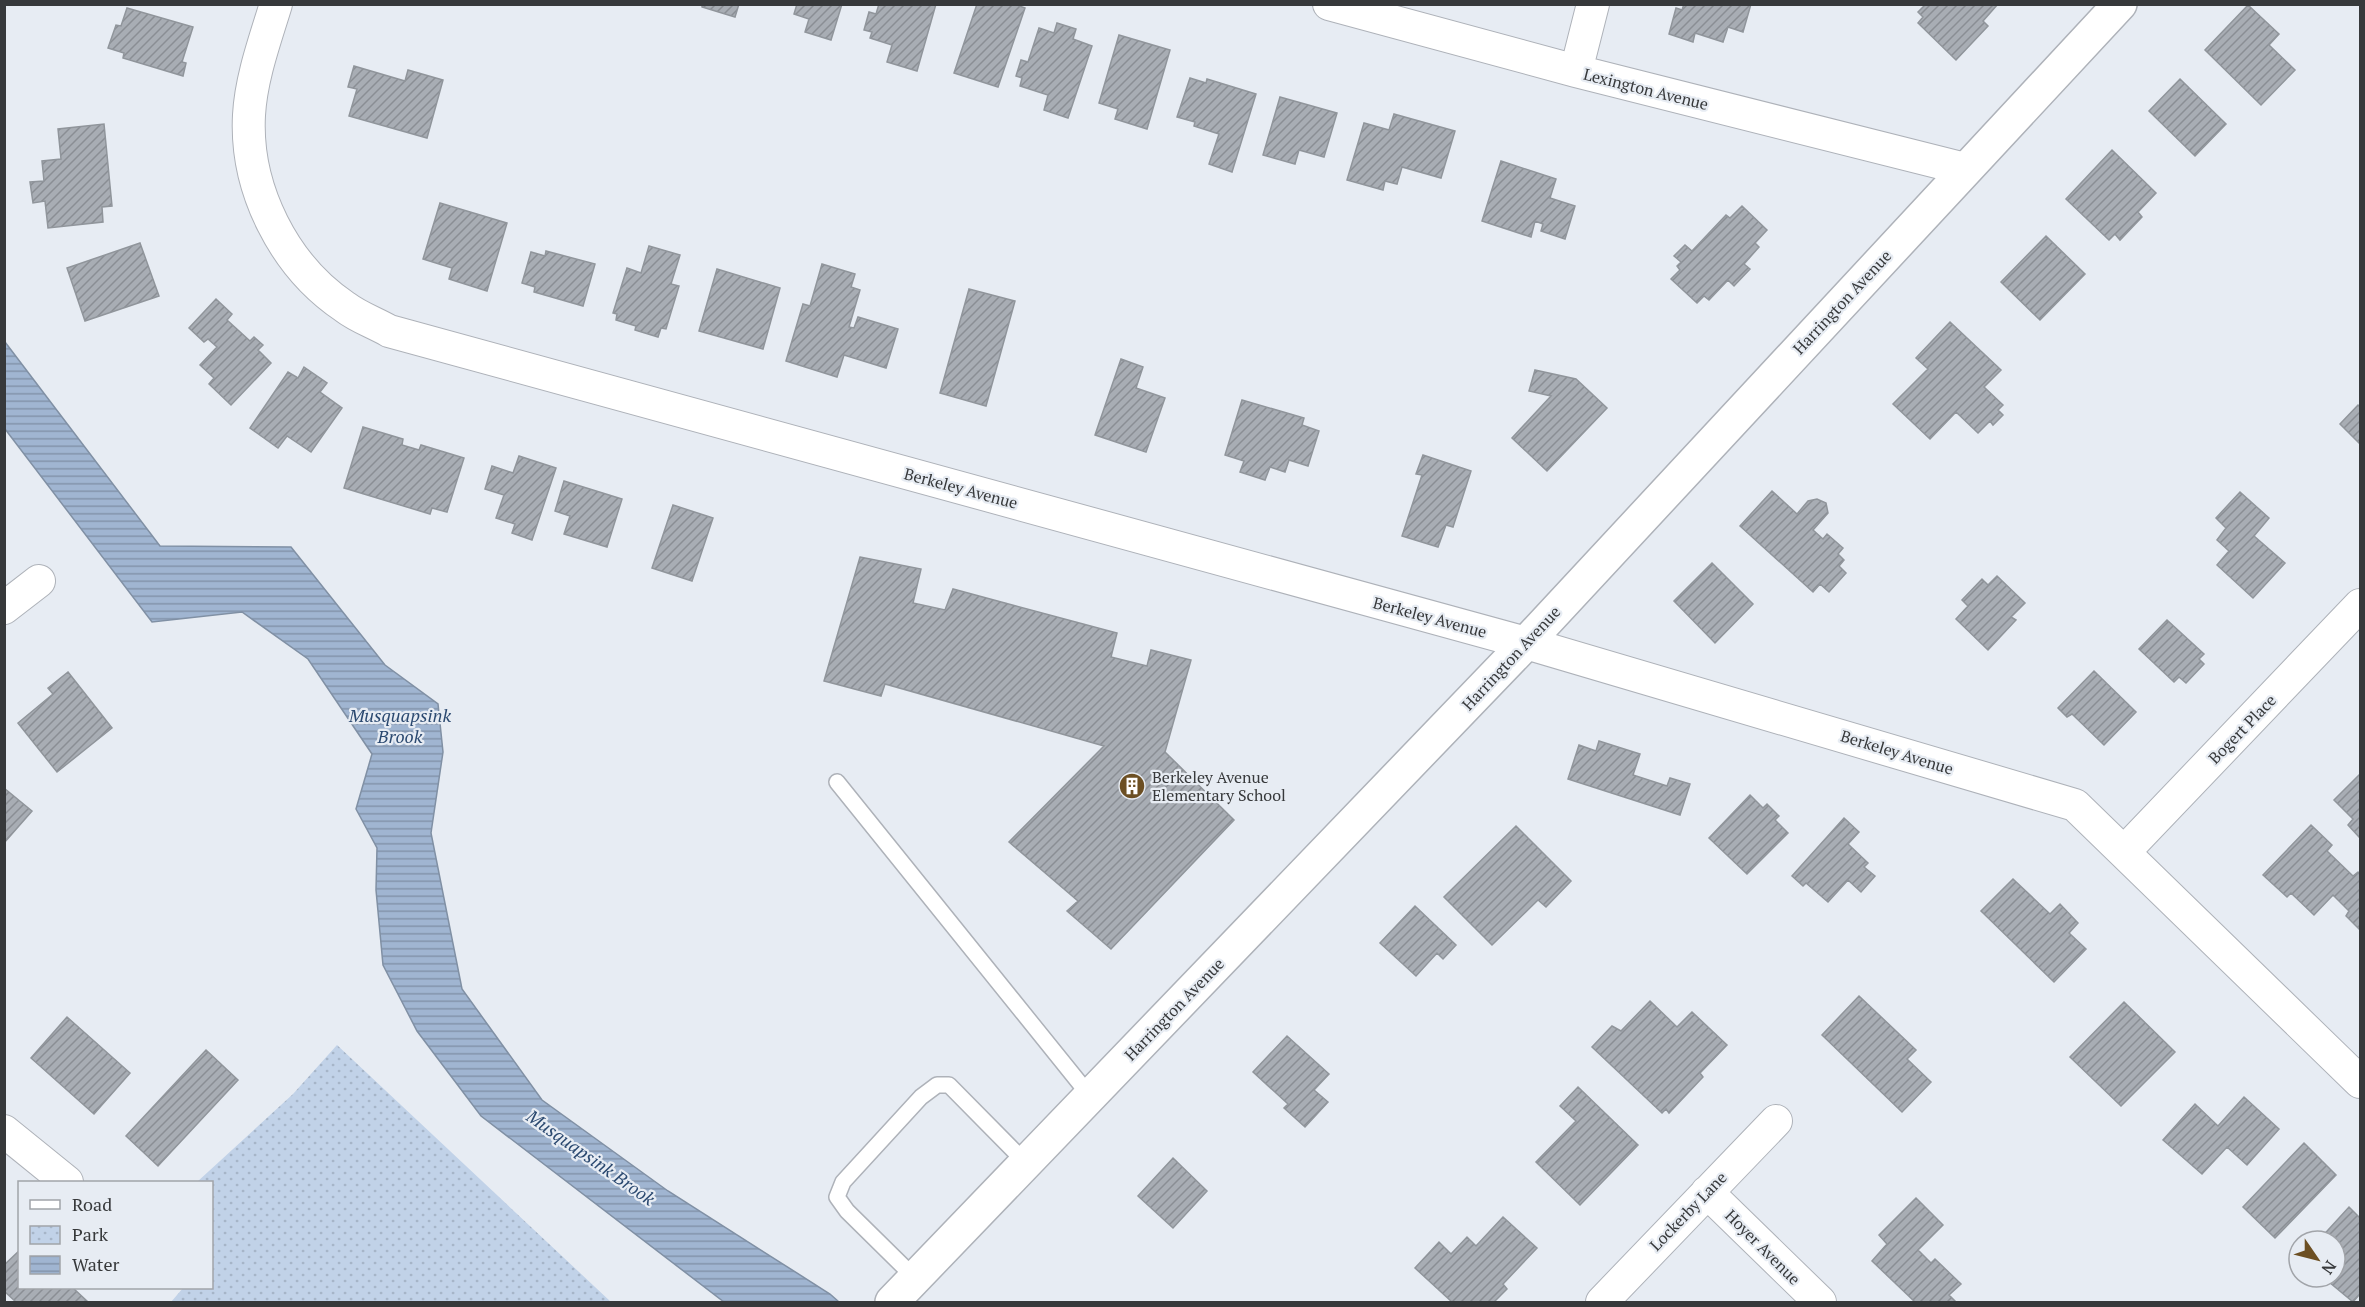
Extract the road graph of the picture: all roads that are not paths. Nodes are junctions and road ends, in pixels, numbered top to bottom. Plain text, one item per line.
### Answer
1 (276, 4) edge
2 (1329, 4) edge
3 (1593, 4) edge
4 (2120, 4) edge
5 (1576, 71) junction
6 (1965, 169) junction
7 (39, 581) dead end
8 (2361, 605) edge
9 (4, 608) edge
10 (1526, 643) junction
11 (837, 782) dead end
12 (2124, 852) junction
13 (2361, 1082) edge
14 (1090, 1096) junction
15 (1776, 1121) dead end
16 (4, 1131) edge
17 (1026, 1163) junction
18 (66, 1181) edge
19 (1707, 1192) junction
20 (915, 1278) junction
21 (892, 1302) edge
22 (1602, 1302) edge
23 (1820, 1302) edge

1 - 10 street, Berkeley Avenue
2 - 5 street, Lexington Avenue
3 - 5 street
4 - 6 street, Harrington Avenue
5 - 6 street, Lexington Avenue
6 - 10 street, Harrington Avenue
7 - 9 street
8 - 12 street, Bogert Place
10 - 12 street, Berkeley Avenue
10 - 14 street, Harrington Avenue
11 - 14 lane
12 - 13 street, Berkeley Avenue
14 - 17 street, Harrington Avenue
15 - 19 street, Lockerby Lane
16 - 18 street
17 - 20 street, Harrington Avenue
17 - 20 lane
19 - 22 street, Lockerby Lane
19 - 23 street, Hoyer Avenue
20 - 21 street, Harrington Avenue

